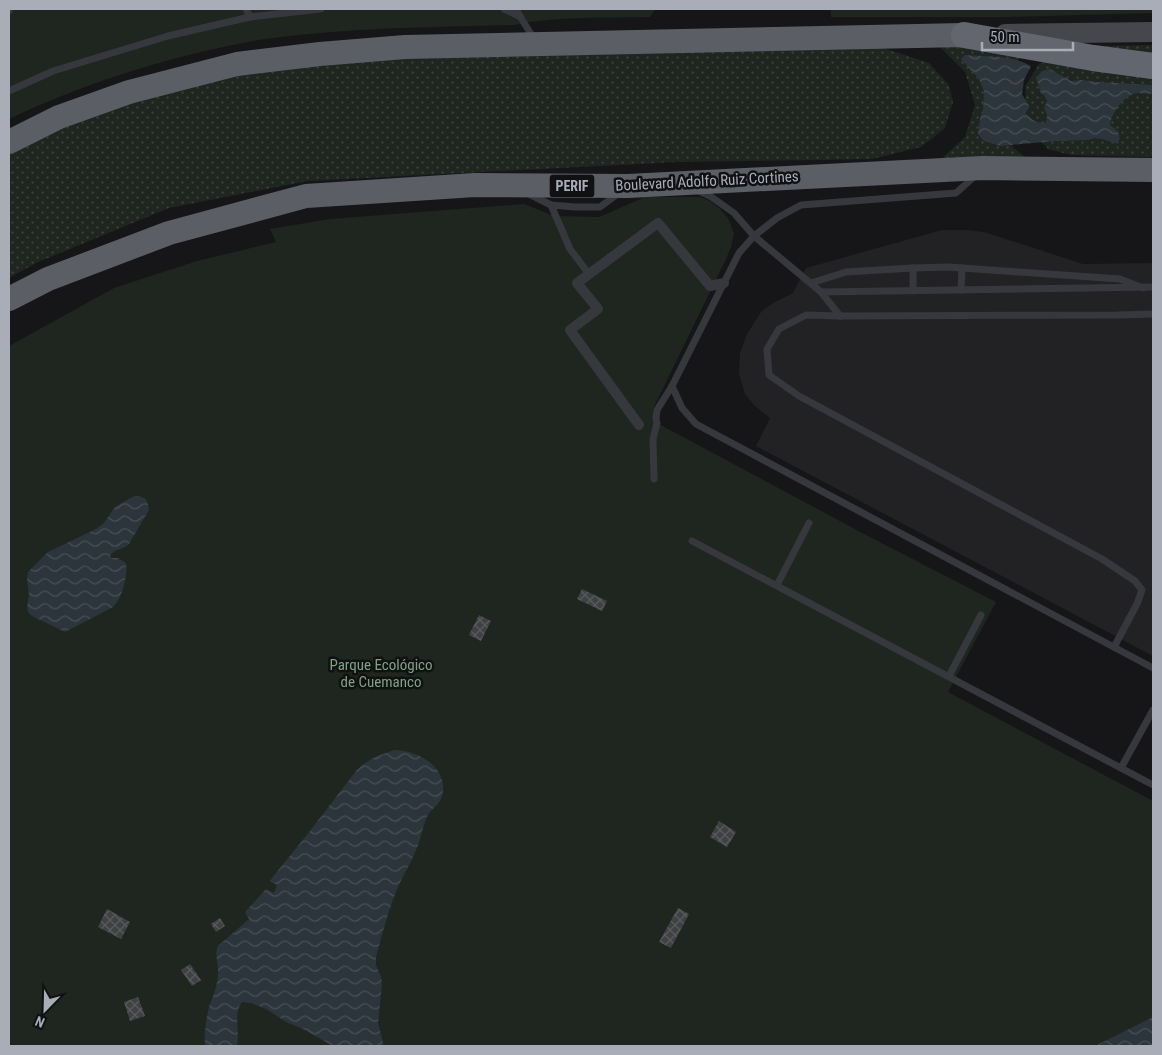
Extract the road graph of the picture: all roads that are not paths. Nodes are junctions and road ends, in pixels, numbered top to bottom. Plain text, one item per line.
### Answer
1 (246, 9) edge
2 (320, 9) edge
3 (504, 9) edge
4 (516, 9) edge
5 (520, 16) junction
6 (250, 17) junction
7 (1153, 32) edge
8 (964, 35) junction
9 (537, 44) junction
10 (1153, 66) edge
11 (9, 91) edge
12 (9, 142) edge
13 (983, 168) junction
14 (1153, 170) edge
15 (679, 183) junction
16 (514, 186) junction
17 (628, 186) junction
18 (551, 205) junction
19 (754, 236) junction
20 (913, 268) junction
21 (962, 268) junction
22 (589, 274) junction
23 (811, 282) junction
24 (724, 283) junction
25 (1153, 287) edge
26 (1143, 288) junction
27 (961, 290) junction
28 (913, 291) junction
29 (821, 292) junction
30 (9, 299) edge
31 (1153, 314) edge
32 (840, 316) junction
33 (672, 386) junction
34 (639, 425) dead end
35 (654, 479) dead end
36 (809, 523) dead end
37 (692, 541) dead end
38 (776, 585) junction
39 (981, 615) dead end
40 (1114, 647) junction
41 (1153, 668) edge
42 (949, 676) junction
43 (1153, 710) edge
44 (1122, 768) junction
45 (1153, 785) edge

1 - 6 lane
2 - 6 lane
3 - 5 lane
4 - 5 lane
5 - 9 lane
6 - 11 lane
7 - 8 main road
8 - 9 highway
8 - 10 highway
9 - 12 highway
13 - 14 highway, Boulevard Adolfo Ruiz Cortines / PERIF
13 - 15 highway, Boulevard Adolfo Ruiz Cortines / PERIF
13 - 19 lane
15 - 17 highway, Boulevard Adolfo Ruiz Cortines / PERIF
15 - 19 lane
16 - 17 highway, Boulevard Adolfo Ruiz Cortines / PERIF
16 - 18 lane
16 - 30 highway, Boulevard Adolfo Ruiz Cortines / PERIF
17 - 18 lane
18 - 22 lane
19 - 23 lane
19 - 24 lane
20 - 21 lane
20 - 23 lane
20 - 28 lane
21 - 26 lane
21 - 27 lane
22 - 24 street
22 - 34 street
23 - 29 lane
24 - 33 lane
25 - 26 lane
26 - 27 lane
27 - 28 lane
28 - 29 lane
29 - 32 lane
31 - 32 lane
32 - 40 lane
33 - 35 lane
33 - 40 lane
36 - 38 lane
37 - 38 lane
38 - 42 lane
39 - 42 lane
40 - 41 lane
42 - 44 lane
43 - 44 lane
44 - 45 lane

